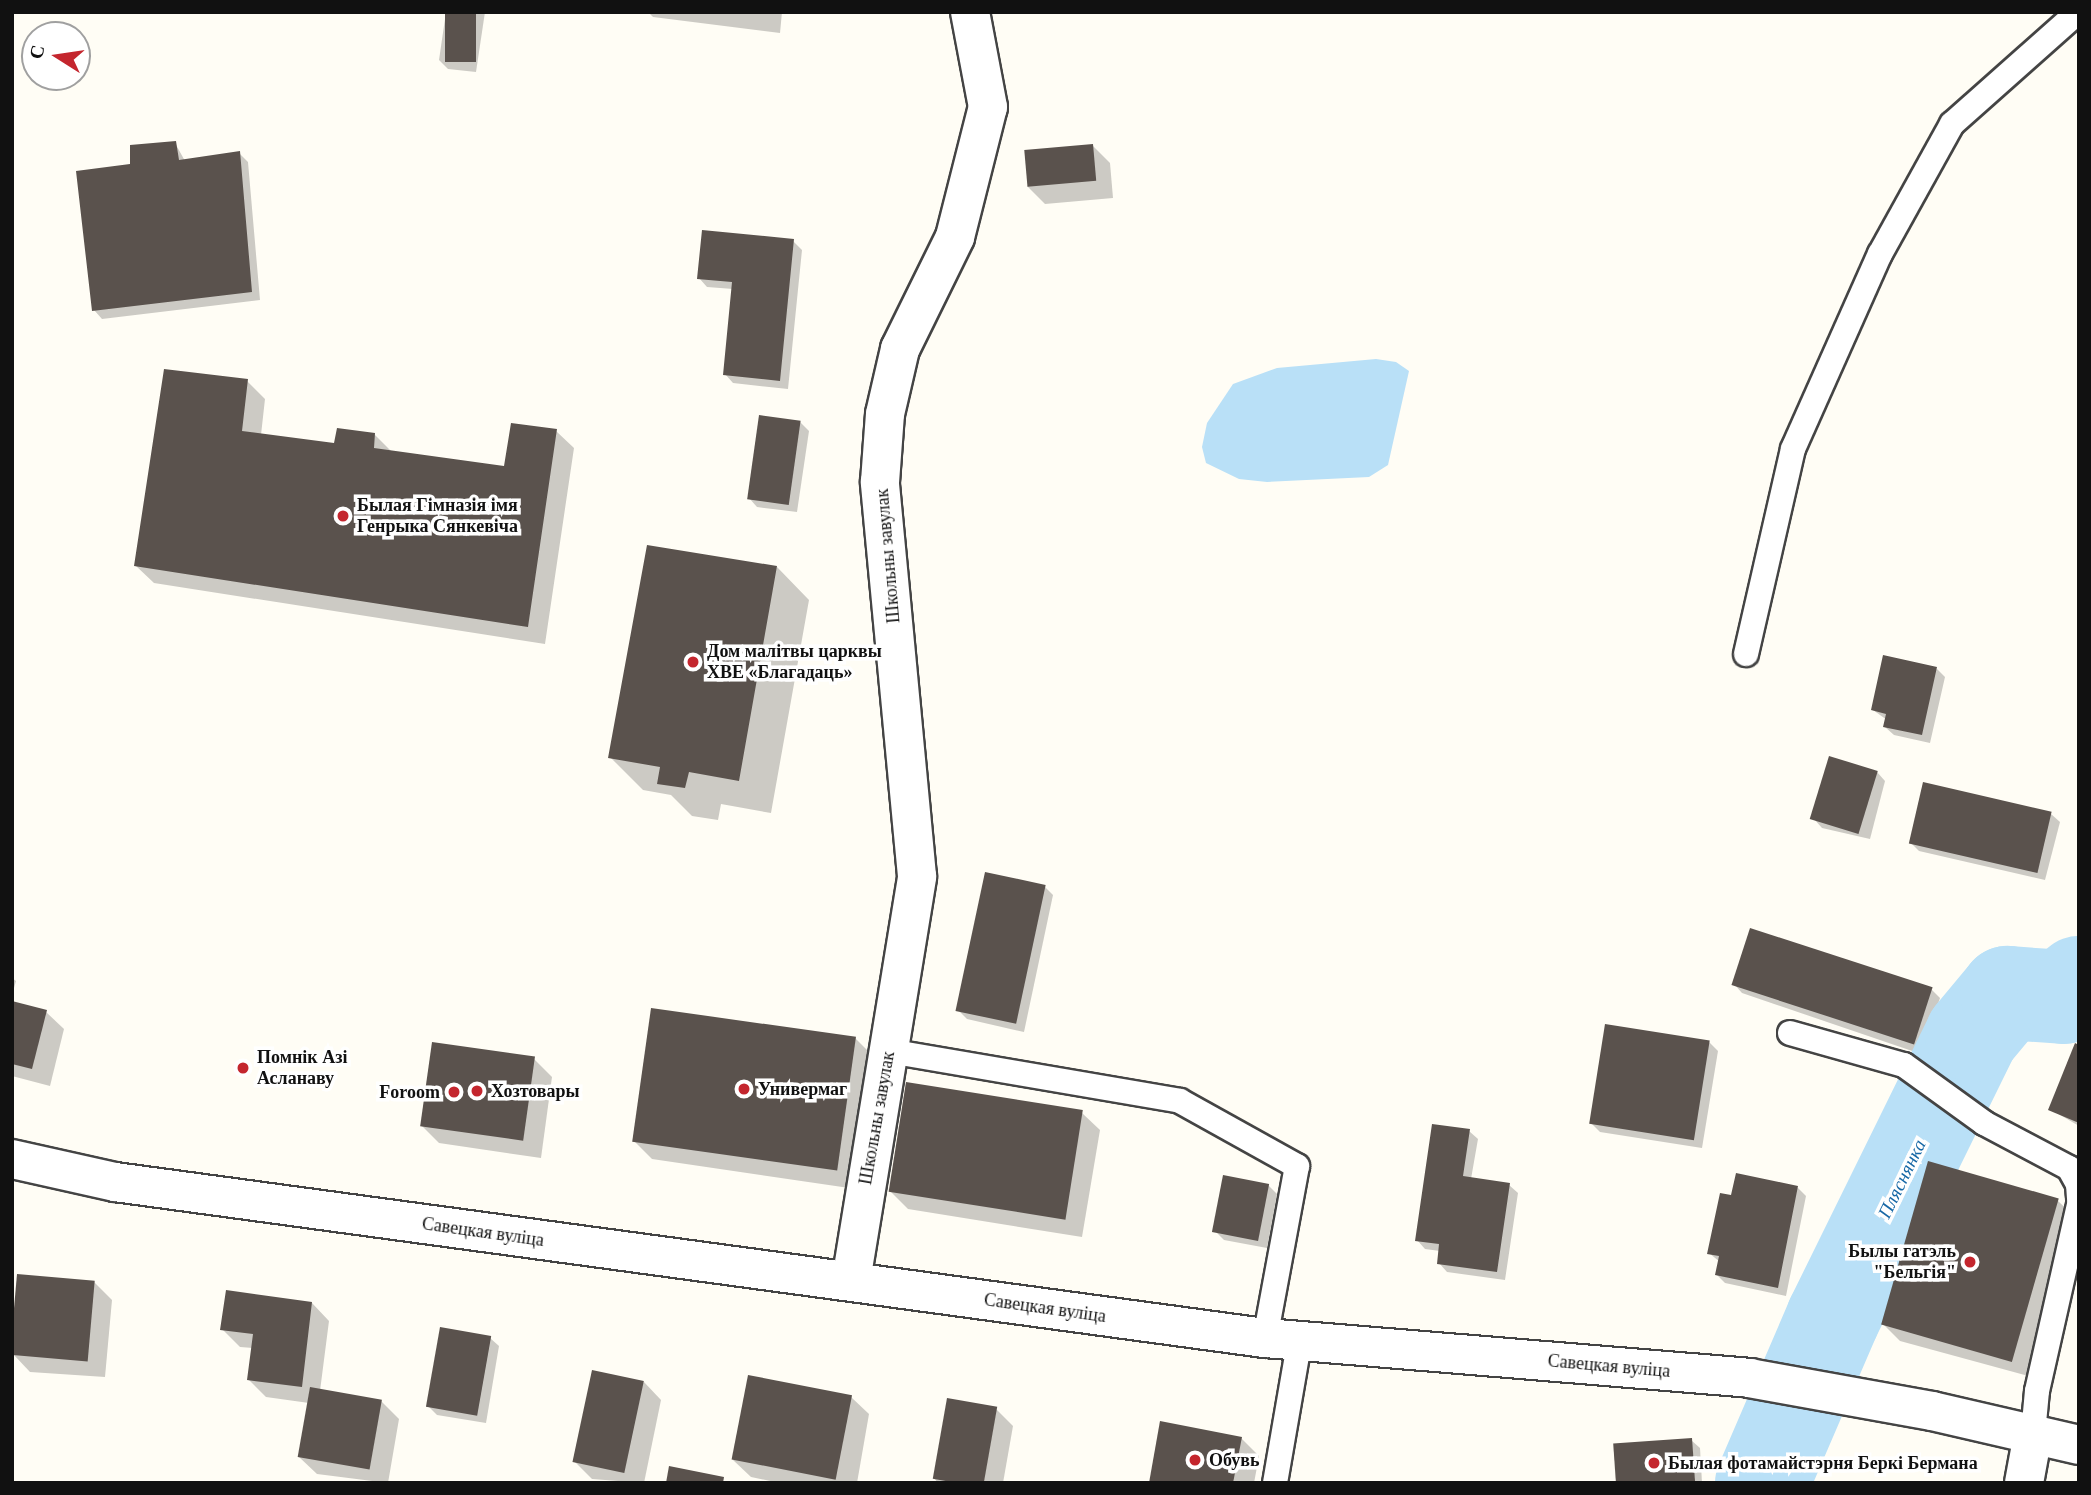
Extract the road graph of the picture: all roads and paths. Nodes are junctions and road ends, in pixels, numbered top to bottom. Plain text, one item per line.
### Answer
1 (970, 12) edge
2 (2078, 12) edge
3 (1746, 654) dead end
4 (1790, 1033) dead end
5 (889, 1051) junction
6 (12, 1159) edge
7 (2079, 1202) edge
8 (851, 1281) junction
9 (1282, 1339) junction
10 (2034, 1434) junction
11 (2079, 1445) edge
12 (1275, 1483) edge
13 (2024, 1483) edge

1 - 5 street, Школьны завулак
2 - 3 lane
4 - 7 lane
5 - 8 street, Школьны завулак
5 - 9 lane
6 - 8 street, Савецкая вуліца
7 - 10 lane
8 - 9 street, Савецкая вуліца
9 - 10 street, Савецкая вуліца
9 - 12 lane
10 - 11 street, Савецкая вуліца
10 - 13 street

